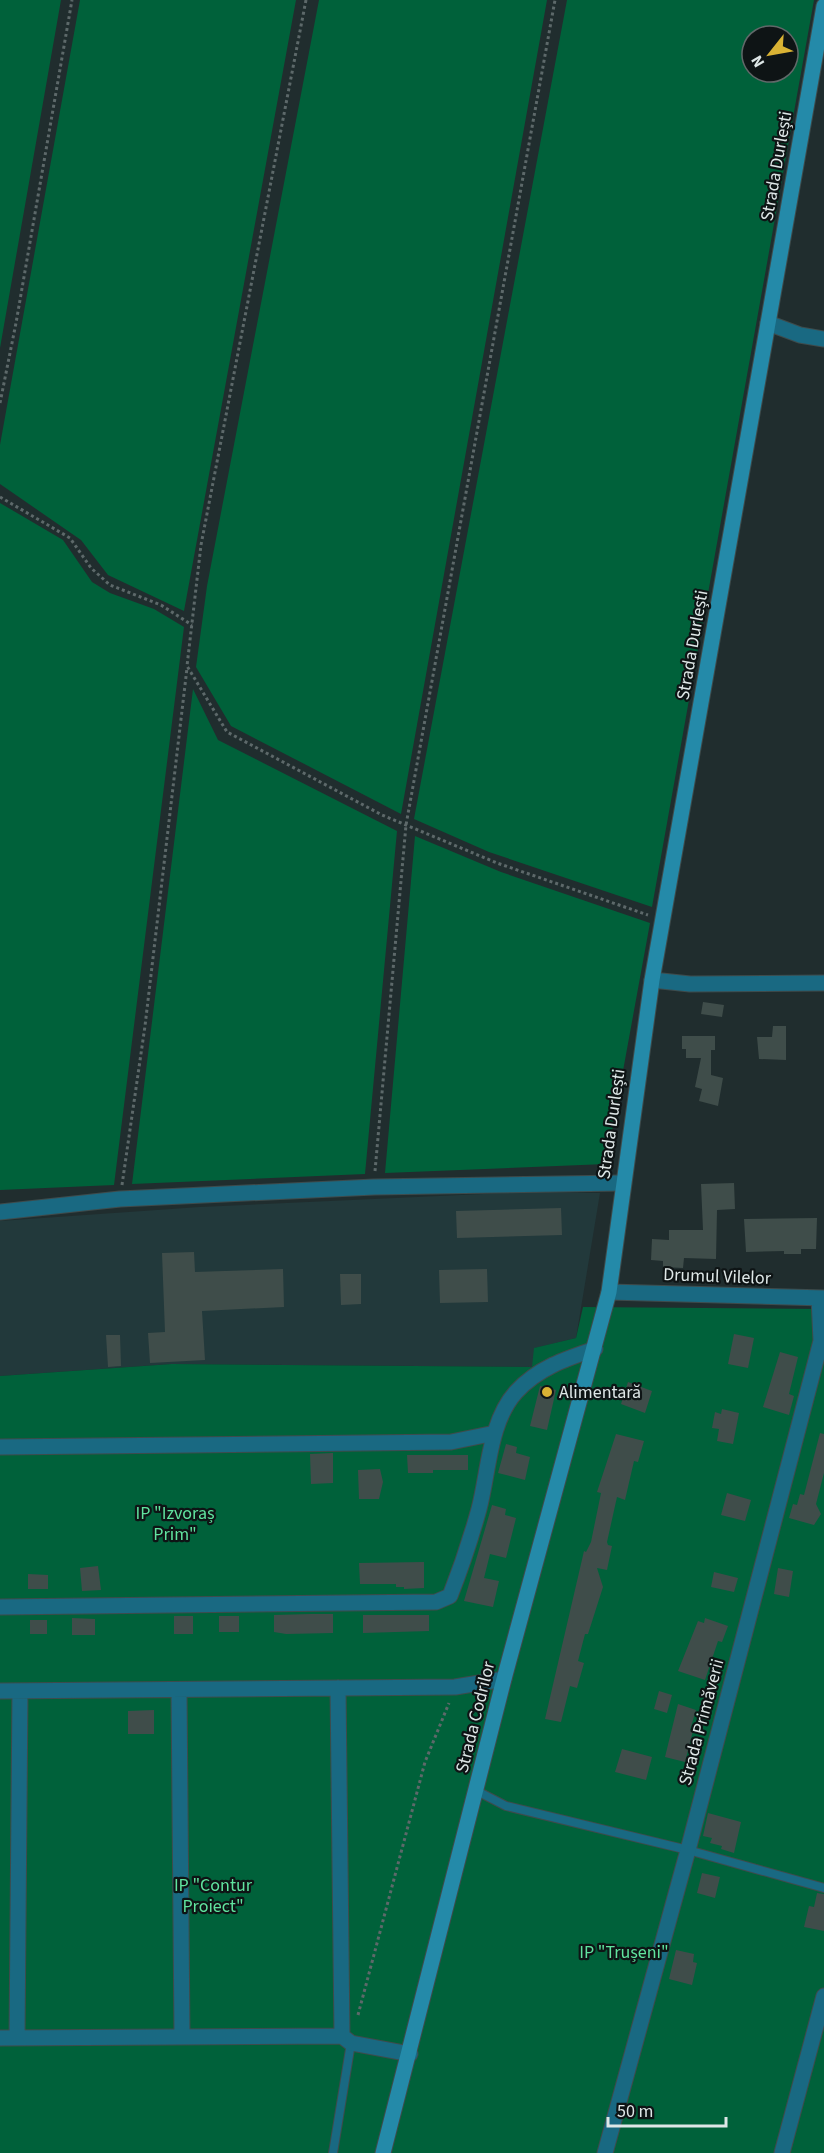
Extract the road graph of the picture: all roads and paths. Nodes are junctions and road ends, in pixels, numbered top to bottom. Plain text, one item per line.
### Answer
1 (72, 0) edge
2 (306, 0) edge
3 (555, 0) edge
4 (824, 6) edge
5 (768, 323) junction
6 (824, 339) edge
7 (0, 403) edge
8 (0, 497) edge
9 (192, 625) junction
10 (187, 666) junction
11 (406, 825) junction
12 (664, 920) junction
13 (652, 980) junction
14 (824, 983) edge
15 (622, 1183) junction
16 (374, 1187) junction
17 (120, 1199) junction
18 (0, 1212) edge
19 (609, 1292) junction
20 (821, 1298) edge
21 (594, 1348) junction
22 (495, 1433) junction
23 (0, 1447) edge
24 (0, 1607) edge
25 (504, 1679) junction
26 (455, 1687) junction
27 (338, 1688) junction
28 (0, 1690) edge
29 (179, 1690) junction
30 (20, 1691) junction
31 (477, 1791) junction
32 (688, 1850) junction
33 (824, 1888) edge
34 (824, 1996) edge
35 (182, 2036) junction
36 (0, 2038) edge
37 (17, 2038) junction
38 (346, 2039) junction
39 (410, 2054) junction
40 (333, 2153) edge
41 (383, 2153) edge
42 (605, 2153) edge
43 (782, 2153) edge

1 - 7 path
2 - 9 path
3 - 11 path
4 - 5 street, Strada Durlești
5 - 6 street
5 - 12 street, Strada Durlești
8 - 9 path
9 - 10 path
10 - 11 path
10 - 17 path
11 - 12 path
11 - 16 path
12 - 13 street, Strada Durlești
13 - 14 street
13 - 15 street, Strada Durlești
15 - 16 street
15 - 19 street, Strada Durlești
16 - 17 street
17 - 18 street
19 - 20 street, Drumul Vilelor
19 - 21 street, Strada Codrilor
20 - 32 street, Strada Primăverii
21 - 22 street
21 - 25 street, Strada Codrilor
22 - 23 street
22 - 24 street
25 - 26 street
25 - 31 street, Strada Codrilor
26 - 27 street
26 - 38 path
27 - 29 street
27 - 38 street
28 - 30 street
29 - 30 street
29 - 35 street
30 - 37 street
31 - 32 lane
31 - 39 street, Strada Codrilor
32 - 33 lane
32 - 42 street, Strada Primăverii
34 - 43 street
35 - 37 street
35 - 38 street
36 - 37 street
38 - 39 street
38 - 40 lane
39 - 41 street, Strada Codrilor

